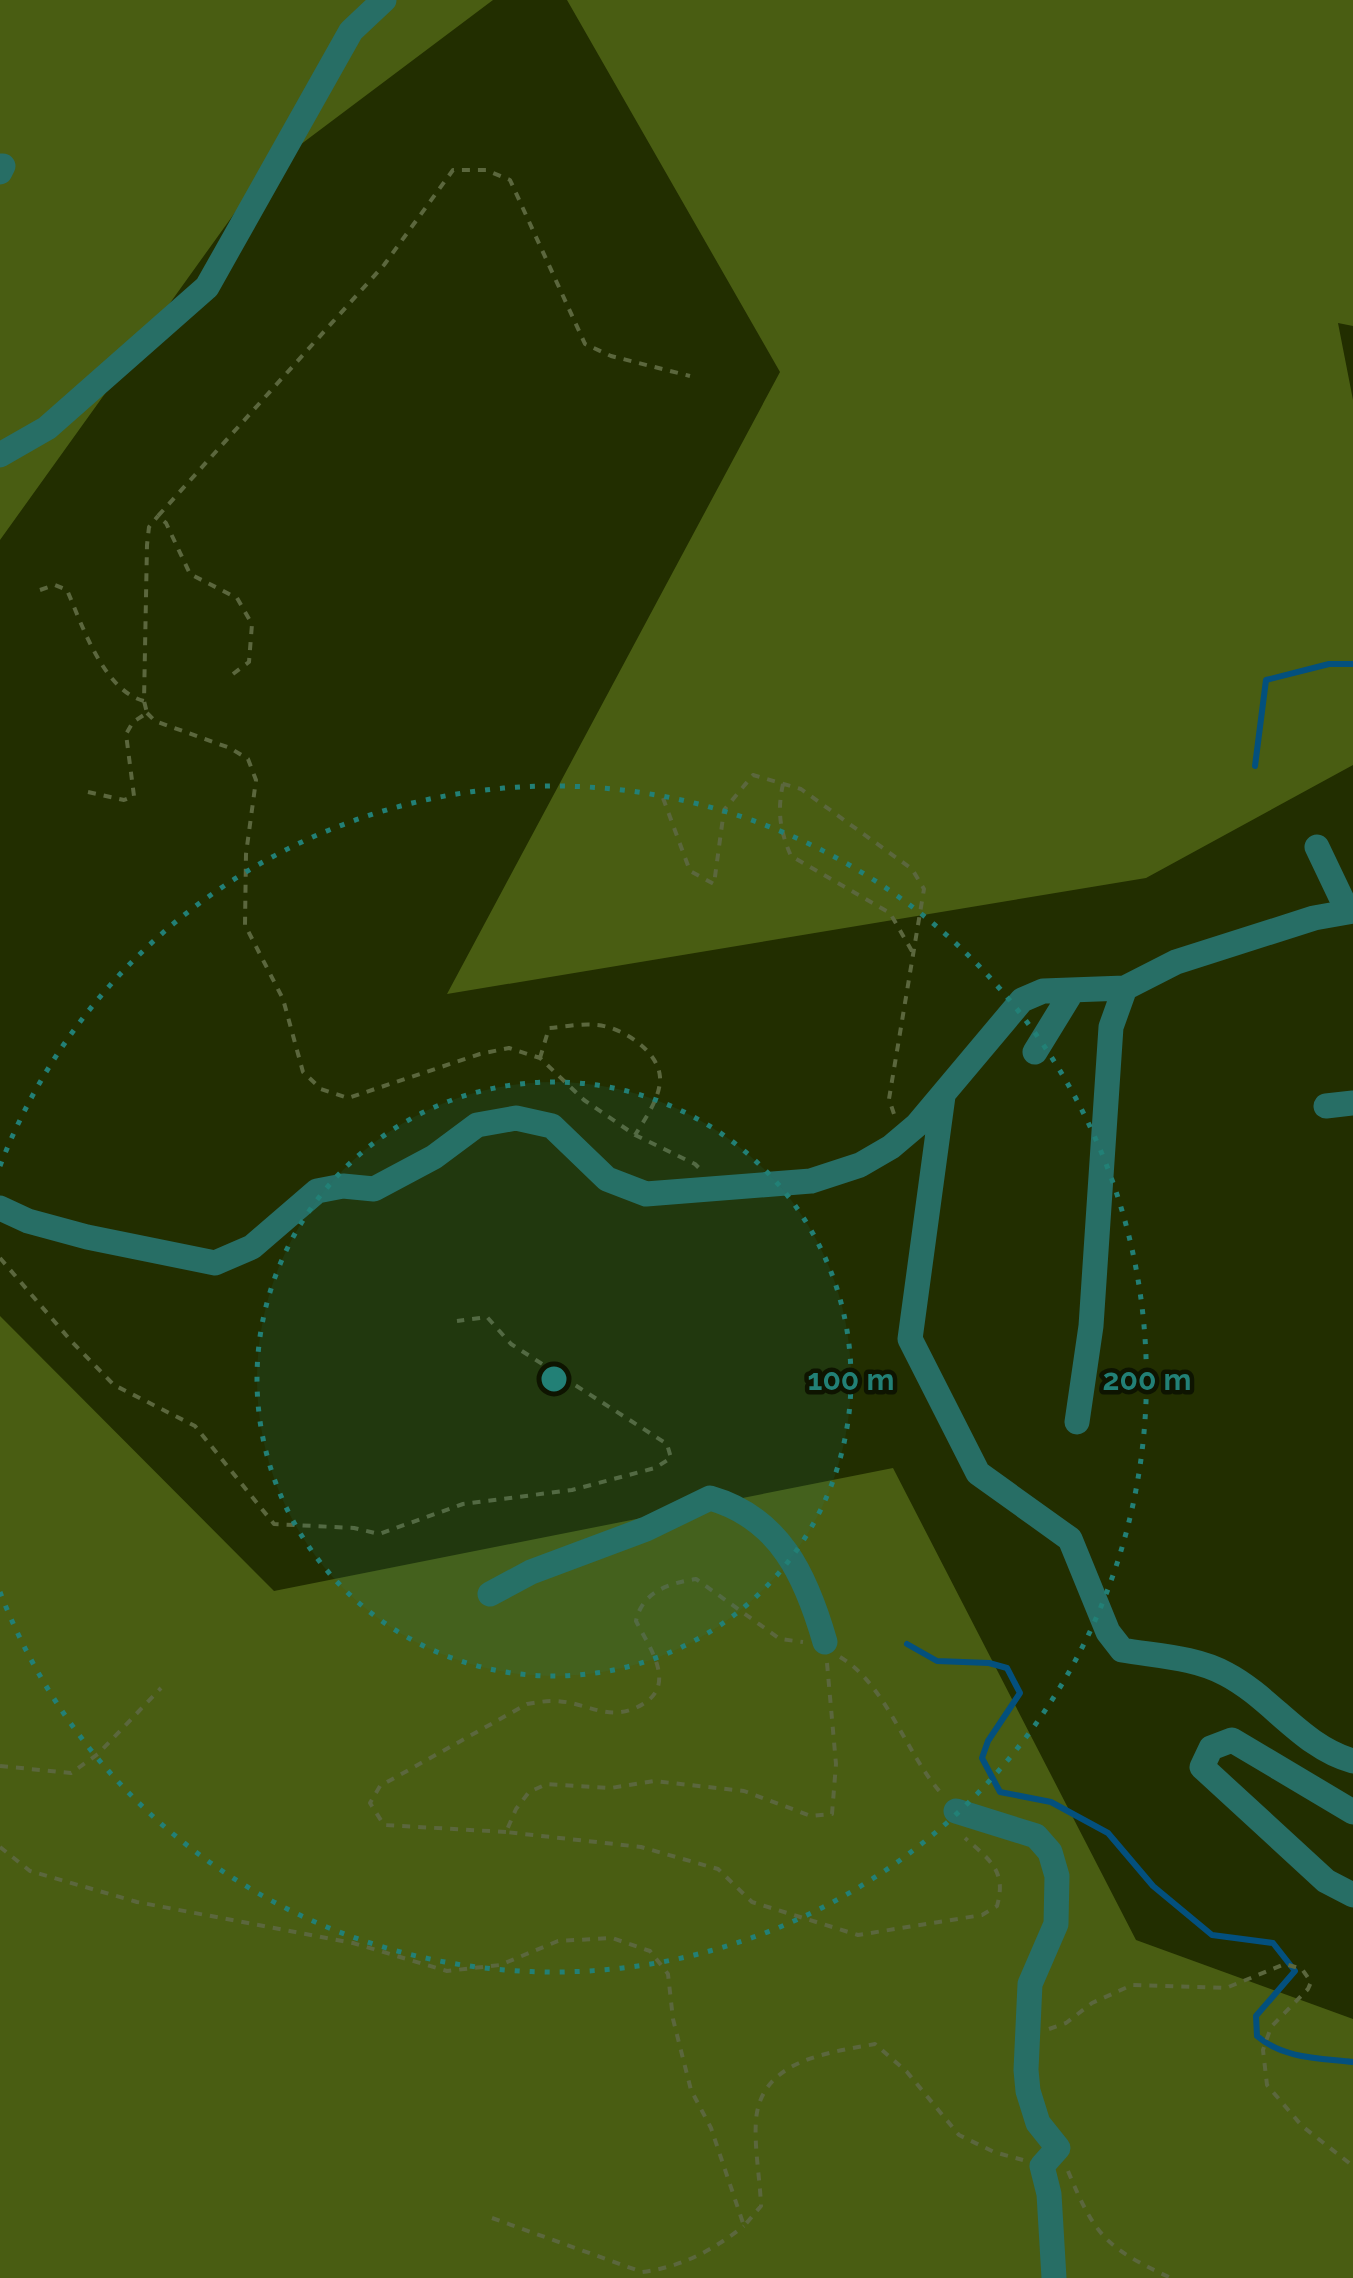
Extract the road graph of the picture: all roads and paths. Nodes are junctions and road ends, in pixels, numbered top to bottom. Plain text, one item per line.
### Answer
1 (384, 0) edge
2 (690, 376) dead end
3 (0, 456) edge
4 (158, 516) junction
5 (40, 590) dead end
6 (233, 674) dead end
7 (144, 702) junction
8 (147, 713) junction
9 (782, 784) junction
10 (88, 792) dead end
11 (664, 798) dead end
12 (1317, 847) dead end
13 (1350, 910) edge
14 (914, 954) junction
15 (1125, 988) junction
16 (1074, 990) junction
17 (1034, 1052) dead end
18 (540, 1058) junction
19 (944, 1093) junction
20 (1353, 1103) edge
21 (1326, 1106) dead end
22 (917, 1126) junction
23 (635, 1136) junction
24 (716, 1189) junction
25 (0, 1208) edge
26 (0, 1258) edge
27 (457, 1320) dead end
28 (1077, 1422) dead end
29 (490, 1594) dead end
30 (825, 1642) joint
31 (161, 1688) dead end
32 (1319, 1746) junction
33 (1353, 1761) edge
34 (0, 1766) edge
35 (1348, 1809) edge
36 (956, 1811) junction
37 (506, 1832) junction
38 (0, 1847) edge
39 (1353, 1895) edge
40 (1030, 2036) junction
41 (1050, 2157) junction
42 (1353, 2166) edge
43 (492, 2218) dead end
44 (744, 2226) junction
45 (1054, 2278) edge
46 (1171, 2278) edge

1 - 3 street
2 - 4 path
4 - 6 path
4 - 7 path
5 - 7 path
7 - 8 path
8 - 10 path
8 - 18 path
9 - 11 path
9 - 14 path
9 - 14 path
12 - 13 street
13 - 15 street
14 - 22 path
15 - 16 street
15 - 28 street
16 - 17 street
16 - 19 street
18 - 23 path
18 - 23 path
19 - 22 street
19 - 32 street
20 - 21 street
22 - 24 street
23 - 24 path
24 - 25 street
26 - 27 path
29 - 30 street
30 - 37 path
31 - 34 path
32 - 33 street
32 - 35 street
35 - 39 street
36 - 37 path
36 - 37 path
36 - 40 street
38 - 44 path
40 - 41 street
40 - 42 path
41 - 44 path
41 - 45 street
41 - 46 path
43 - 44 path

